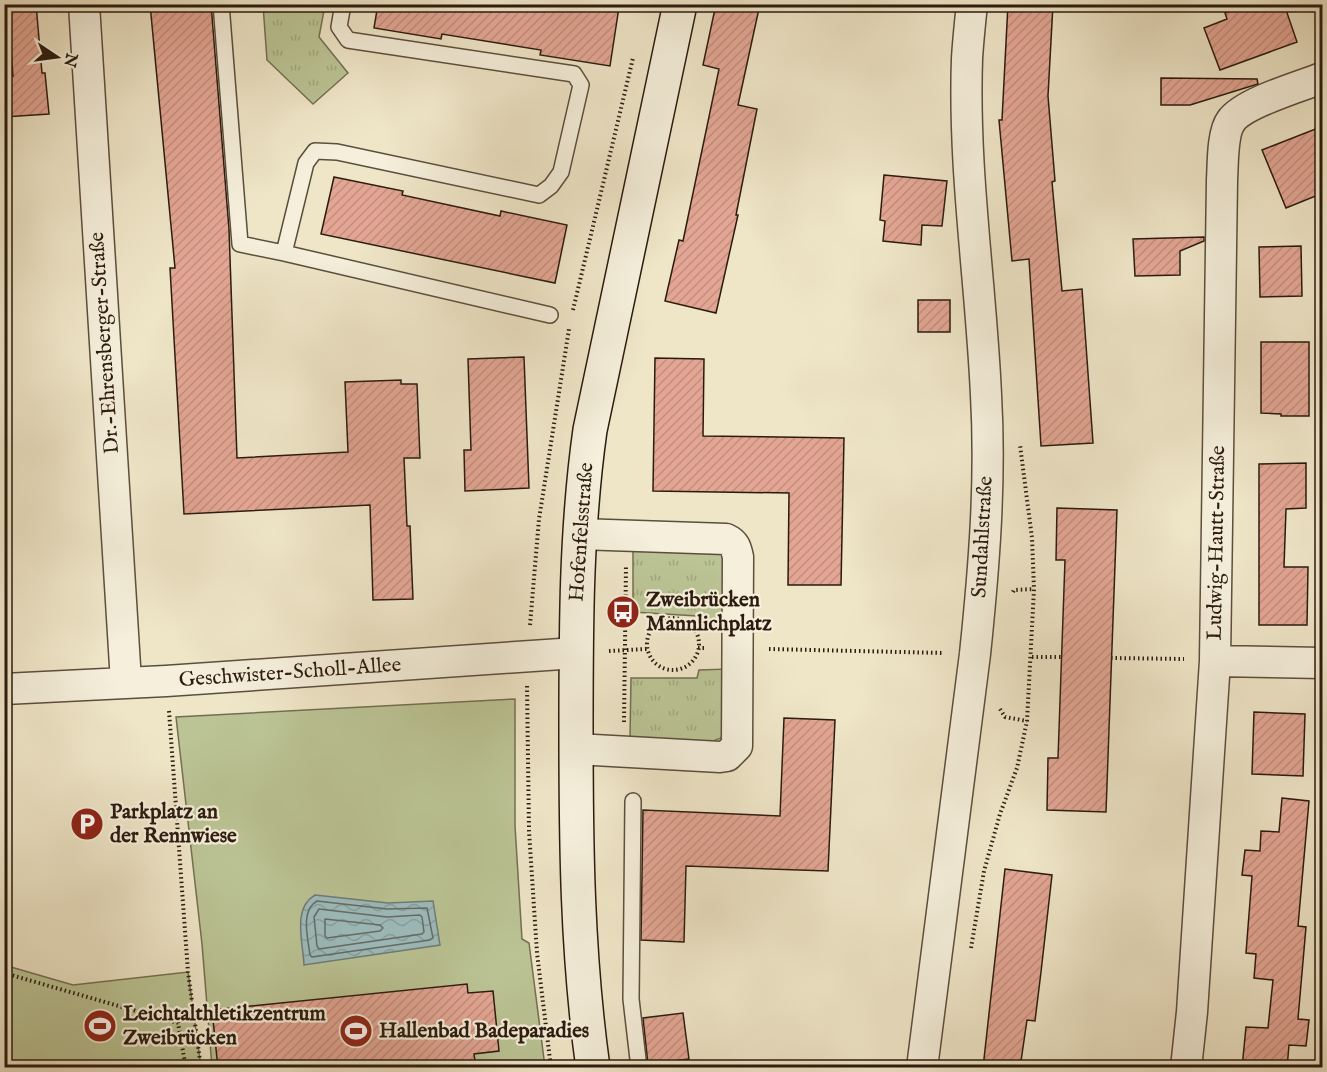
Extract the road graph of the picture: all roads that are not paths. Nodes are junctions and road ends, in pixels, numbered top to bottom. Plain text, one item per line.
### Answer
1 (84, 4) edge
2 (221, 4) edge
3 (343, 4) edge
4 (680, 4) edge
5 (972, 4) edge
6 (1323, 78) edge
7 (284, 253) junction
8 (550, 315) dead end
9 (579, 534) junction
10 (576, 653) junction
11 (1205, 660) junction
12 (1323, 663) edge
13 (126, 682) junction
14 (4, 689) edge
15 (576, 749) junction
16 (633, 801) dead end
17 (593, 1068) edge
18 (639, 1068) edge
19 (922, 1068) edge
20 (1186, 1068) edge

1 - 13 street, Dr.-Ehrensberger-Straße
2 - 7 lane
3 - 7 lane
4 - 9 main road, Hofenfelsstraße
5 - 19 street, Sundahlstraße
6 - 11 street, Ludwig-Hautt-Straße
7 - 8 lane
9 - 10 main road, Hofenfelsstraße
9 - 15 street
10 - 13 street, Geschwister-Scholl-Allee
10 - 15 main road, Hofenfelsstraße
11 - 12 street
11 - 20 street, Ludwig-Hautt-Straße
13 - 14 street, Geschwister-Scholl-Allee
15 - 17 main road, Hofenfelsstraße
16 - 18 lane

